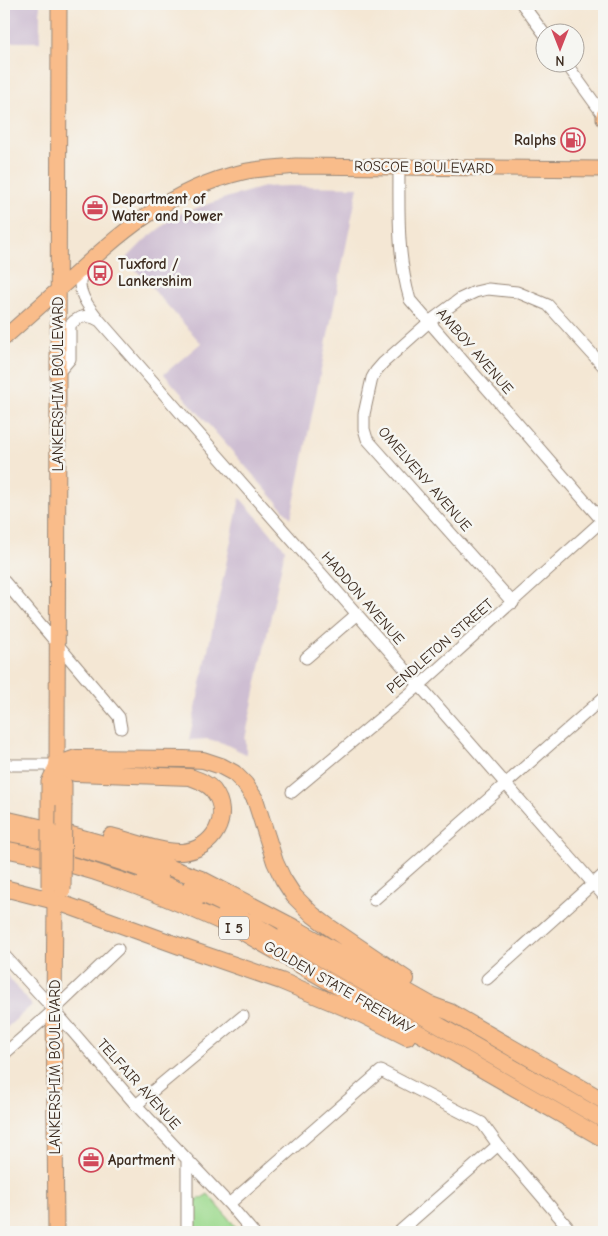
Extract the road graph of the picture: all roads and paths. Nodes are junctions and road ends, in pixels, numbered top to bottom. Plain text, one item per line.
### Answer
1 (59, 4) edge
2 (522, 4) edge
3 (536, 23) edge
4 (572, 72) edge
5 (604, 116) edge
6 (604, 156) edge
7 (399, 167) junction
8 (571, 169) junction
9 (604, 169) edge
10 (87, 263) junction
11 (58, 290) junction
12 (100, 320) junction
13 (429, 322) junction
14 (4, 338) edge
15 (604, 367) edge
16 (58, 373) junction
17 (604, 521) edge
18 (4, 581) edge
19 (512, 603) junction
20 (357, 614) junction
21 (57, 643) junction
22 (306, 658) dead end
23 (420, 685) junction
24 (604, 697) edge
25 (122, 728) dead end
26 (4, 763) edge
27 (57, 765) junction
28 (506, 783) junction
29 (292, 792) dead end
30 (4, 820) edge
31 (57, 831) junction
32 (4, 832) edge
33 (4, 838) edge
34 (4, 849) edge
35 (604, 874) edge
36 (594, 884) junction
37 (4, 888) edge
38 (56, 893) junction
39 (604, 896) edge
40 (374, 900) dead end
41 (118, 949) dead end
42 (4, 955) edge
43 (487, 979) dead end
44 (54, 1010) junction
45 (450, 1012) junction
46 (243, 1016) dead end
47 (447, 1049) junction
48 (4, 1054) edge
49 (604, 1101) edge
50 (136, 1105) junction
51 (604, 1120) edge
52 (604, 1127) edge
53 (604, 1139) edge
54 (498, 1145) junction
55 (187, 1159) junction
56 (229, 1204) junction
57 (56, 1232) edge
58 (187, 1232) edge
59 (253, 1232) edge
60 (399, 1232) edge
61 (572, 1232) edge

1 - 11 main road, LANKERSHIM BOULEVARD
2 - 3 street
4 - 5 street
6 - 8 main road
7 - 8 main road, ROSCOE BOULEVARD
7 - 10 main road, ROSCOE BOULEVARD
7 - 13 street, AMBOY AVENUE
8 - 9 main road, ROSCOE BOULEVARD
10 - 11 main road, ROSCOE BOULEVARD
10 - 12 street, HADDON AVENUE
11 - 14 main road, ROSCOE BOULEVARD
11 - 16 main road, LANKERSHIM BOULEVARD
12 - 16 street
12 - 20 street, HADDON AVENUE
13 - 15 street, OMELVENY AVENUE
13 - 17 street, AMBOY AVENUE
13 - 19 street, OMELVENY AVENUE
16 - 21 main road, LANKERSHIM BOULEVARD
17 - 19 street, PENDLETON STREET
18 - 21 street
19 - 23 street, PENDLETON STREET
20 - 22 street
20 - 23 street, HADDON AVENUE
21 - 25 street
21 - 27 main road, LANKERSHIM BOULEVARD
23 - 28 street, HADDON AVENUE
23 - 29 street, PENDLETON STREET
24 - 28 street
26 - 27 street
27 - 31 highway
27 - 38 main road, LANKERSHIM BOULEVARD, bridge
27 - 45 highway
28 - 36 street, HADDON AVENUE
28 - 40 street
30 - 31 highway, GOLDEN STATE FREEWAY / I 5
31 - 45 highway, GOLDEN STATE FREEWAY / I 5
32 - 51 highway
33 - 52 highway
34 - 47 highway, GOLDEN STATE FREEWAY / I 5
35 - 36 street
36 - 39 street, HADDON AVENUE
36 - 43 street
37 - 38 highway
38 - 44 main road, LANKERSHIM BOULEVARD
38 - 47 highway
41 - 44 street
42 - 44 street, TELFAIR AVENUE
44 - 48 street
44 - 50 street, TELFAIR AVENUE
44 - 57 main road, LANKERSHIM BOULEVARD
45 - 49 highway, GOLDEN STATE FREEWAY / I 5
46 - 50 street
47 - 53 highway, GOLDEN STATE FREEWAY / I 5
50 - 55 street, TELFAIR AVENUE
54 - 56 street
54 - 60 street
54 - 61 street
55 - 56 street, TELFAIR AVENUE
55 - 58 street
56 - 59 street, TELFAIR AVENUE

